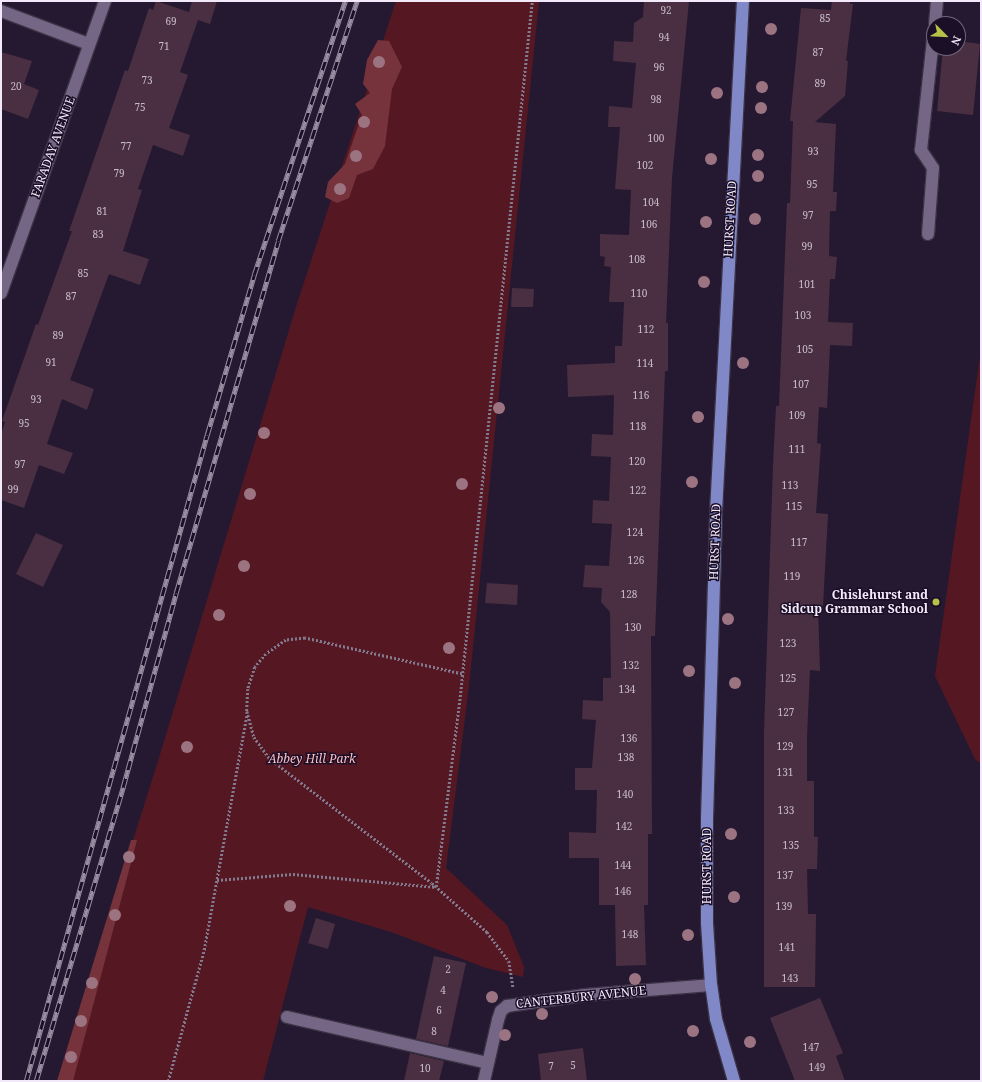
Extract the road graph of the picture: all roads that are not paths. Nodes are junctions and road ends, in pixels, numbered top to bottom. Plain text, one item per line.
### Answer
1 (105, 1) edge
2 (743, 1) edge
3 (937, 1) edge
4 (1, 11) edge
5 (936, 16) edge
6 (89, 44) junction
7 (931, 56) edge
8 (928, 234) dead end
9 (1, 293) edge
10 (711, 985) junction
11 (287, 1017) dead end
12 (488, 1063) junction
13 (484, 1081) edge
14 (734, 1081) edge

1 - 6 street, FARADAY AVENUE
2 - 10 main road, HURST ROAD
3 - 5 street
4 - 6 street
6 - 9 street, FARADAY AVENUE
7 - 8 street
10 - 12 street, CANTERBURY AVENUE
10 - 14 main road, HURST ROAD
11 - 12 street
12 - 13 street, CANTERBURY AVENUE

